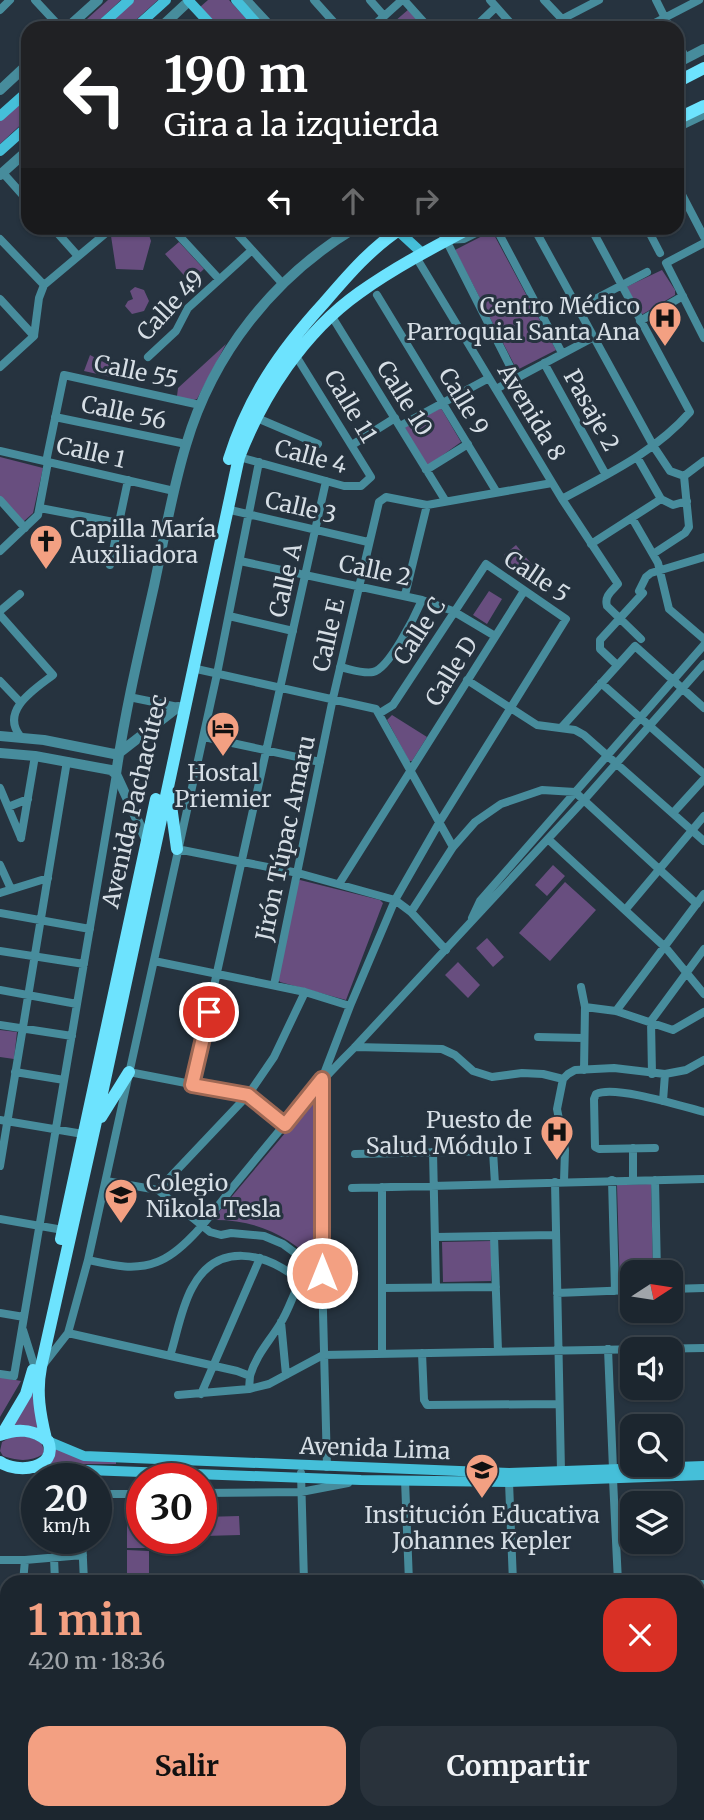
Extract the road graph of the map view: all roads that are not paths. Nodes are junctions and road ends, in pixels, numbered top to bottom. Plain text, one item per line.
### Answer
1 (10, 0) edge
2 (35, 0) edge
3 (98, 0) edge
4 (129, 0) edge
5 (166, 0) edge
6 (189, 0) edge
7 (236, 0) edge
8 (247, 0) edge
9 (314, 0) edge
10 (370, 0) edge
11 (403, 0) edge
12 (490, 0) edge
13 (544, 0) edge
14 (599, 0) edge
15 (656, 0) edge
16 (699, 0) edge
17 (496, 7) junction
18 (0, 10) edge
19 (384, 16) junction
20 (665, 18) junction
21 (562, 19) junction
22 (54, 21) edge
23 (75, 21) edge
24 (106, 21) edge
25 (143, 21) edge
26 (167, 21) edge
27 (208, 21) edge
28 (255, 21) edge
29 (266, 21) edge
30 (333, 21) edge
31 (379, 21) edge
32 (422, 21) edge
33 (481, 21) edge
34 (509, 21) edge
35 (558, 21) edge
36 (659, 21) edge
37 (666, 21) edge
38 (704, 49) edge
39 (684, 59) edge
40 (704, 68) edge
41 (21, 70) edge
42 (684, 78) edge
43 (0, 89) edge
44 (21, 97) edge
45 (703, 114) edge
46 (0, 116) edge
47 (684, 118) edge
48 (684, 124) edge
49 (21, 132) edge
50 (0, 151) edge
51 (21, 156) edge
52 (1, 174) edge
53 (21, 194) edge
54 (684, 198) edge
55 (58, 235) edge
56 (103, 235) edge
57 (178, 235) edge
58 (238, 235) edge
59 (343, 235) edge
60 (390, 235) edge
61 (403, 235) edge
62 (444, 235) edge
63 (456, 235) edge
64 (472, 235) edge
65 (500, 235) edge
66 (538, 235) edge
67 (595, 235) edge
68 (651, 235) edge
69 (704, 237) edge
70 (0, 239) edge
71 (446, 240) junction
72 (704, 243) edge
73 (252, 250) junction
74 (660, 253) dead end
75 (77, 255) junction
76 (419, 255) junction
77 (647, 272) dead end
78 (219, 279) junction
79 (282, 283) junction
80 (44, 285) junction
81 (621, 286) junction
82 (377, 295) dead end
83 (683, 296) junction
84 (0, 299) edge
85 (578, 308) junction
86 (331, 315) junction
87 (640, 321) junction
88 (34, 336) junction
89 (594, 337) junction
90 (704, 338) edge
91 (562, 354) junction
92 (296, 356) junction
93 (148, 357) dead end
94 (544, 363) junction
95 (1, 365) edge
96 (489, 378) junction
97 (516, 378) junction
98 (496, 389) junction
99 (443, 403) junction
100 (200, 405) junction
101 (55, 417) junction
102 (257, 418) junction
103 (397, 422) junction
104 (186, 444) junction
105 (318, 444) dead end
106 (352, 444) junction
107 (468, 444) junction
108 (654, 447) junction
109 (0, 451) edge
110 (239, 457) junction
111 (637, 457) junction
112 (704, 461) edge
113 (47, 462) junction
114 (259, 462) junction
115 (426, 470) junction
116 (606, 475) junction
117 (684, 476) junction
118 (371, 477) joint
119 (128, 480) junction
120 (326, 481) junction
121 (552, 483) junction
122 (174, 491) junction
123 (496, 491) junction
124 (562, 499) junction
125 (661, 499) junction
126 (0, 500) edge
127 (445, 500) junction
128 (687, 501) junction
129 (426, 505) junction
130 (40, 508) junction
131 (226, 509) junction
132 (249, 514) junction
133 (632, 518) junction
134 (119, 523) junction
135 (25, 528) junction
136 (316, 530) junction
137 (369, 542) junction
138 (591, 544) junction
139 (0, 551) edge
140 (653, 554) junction
141 (704, 557) edge
142 (240, 561) junction
143 (110, 565) dead end
144 (486, 565) joint
145 (660, 570) junction
146 (305, 575) junction
147 (359, 586) junction
148 (524, 591) junction
149 (20, 594) dead end
150 (405, 595) junction
151 (422, 600) junction
152 (453, 611) junction
153 (0, 613) edge
154 (229, 615) junction
155 (620, 619) junction
156 (293, 631) junction
157 (495, 636) junction
158 (704, 639) edge
159 (638, 642) junction
160 (704, 645) edge
161 (704, 664) edge
162 (617, 665) junction
163 (340, 667) junction
164 (192, 668) junction
165 (218, 674) junction
166 (467, 680) junction
167 (673, 680) junction
168 (0, 681) edge
169 (601, 683) junction
170 (281, 687) junction
171 (682, 689) junction
172 (129, 697) junction
173 (333, 698) junction
174 (20, 702) junction
175 (181, 707) junction
176 (704, 708) edge
177 (511, 709) junction
178 (380, 713) junction
179 (640, 717) junction
180 (650, 726) junction
181 (561, 728) junction
182 (0, 736) edge
183 (20, 736) junction
184 (204, 737) junction
185 (267, 750) junction
186 (0, 753) edge
187 (119, 753) junction
188 (607, 755) junction
189 (35, 756) junction
190 (67, 761) junction
191 (320, 762) junction
192 (617, 763) junction
193 (410, 772) junction
194 (116, 774) junction
195 (704, 777) edge
196 (168, 781) junction
197 (0, 788) edge
198 (575, 792) junction
199 (28, 799) junction
200 (584, 800) junction
201 (8, 807) junction
202 (673, 813) junction
203 (704, 816) edge
204 (439, 823) junction
205 (692, 831) junction
206 (146, 839) junction
207 (548, 839) junction
208 (704, 841) edge
209 (453, 847) junction
210 (177, 849) junction
211 (242, 862) junction
212 (0, 865) edge
213 (659, 870) junction
214 (298, 873) junction
215 (48, 878) junction
216 (339, 884) junction
217 (11, 889) junction
218 (0, 893) edge
219 (704, 894) edge
220 (394, 900) junction
221 (697, 904) junction
222 (626, 909) junction
223 (411, 912) junction
224 (0, 913) edge
225 (41, 920) junction
226 (90, 929) junction
227 (460, 934) junction
228 (666, 948) junction
229 (704, 949) edge
230 (446, 950) junction
231 (0, 951) edge
232 (35, 956) junction
233 (154, 961) junction
234 (84, 964) junction
235 (217, 973) junction
236 (685, 973) junction
237 (274, 985) junction
238 (581, 987) dead end
239 (0, 990) edge
240 (305, 992) junction
241 (704, 994) edge
242 (28, 995) junction
243 (77, 1004) junction
244 (349, 1006) junction
245 (584, 1007) junction
246 (616, 1011) junction
247 (704, 1012) edge
248 (651, 1021) junction
249 (0, 1025) edge
250 (23, 1028) junction
251 (72, 1036) junction
252 (538, 1037) dead end
253 (583, 1038) junction
254 (355, 1047) junction
255 (704, 1060) edge
256 (584, 1070) junction
257 (15, 1072) junction
258 (129, 1072) junction
259 (652, 1074) junction
260 (665, 1074) junction
261 (322, 1079) junction
262 (563, 1079) junction
263 (64, 1080) junction
264 (192, 1085) junction
265 (248, 1095) junction
266 (663, 1101) junction
267 (704, 1112) edge
268 (4, 1121) edge
269 (285, 1125) junction
270 (95, 1126) junction
271 (56, 1130) junction
272 (83, 1134) junction
273 (633, 1148) junction
274 (654, 1148) dead end
275 (433, 1152) junction
276 (355, 1154) dead end
277 (0, 1166) edge
278 (704, 1179) edge
279 (633, 1180) junction
280 (655, 1180) junction
281 (106, 1181) junction
282 (612, 1181) junction
283 (559, 1182) junction
284 (495, 1184) junction
285 (434, 1186) junction
286 (382, 1187) junction
287 (352, 1188) dead end
288 (158, 1190) junction
289 (0, 1219) edge
290 (40, 1226) junction
291 (201, 1226) junction
292 (63, 1230) junction
293 (556, 1235) junction
294 (494, 1236) junction
295 (435, 1237) junction
296 (260, 1258) junction
297 (657, 1260) edge
298 (88, 1261) junction
299 (312, 1265) junction
300 (322, 1273) junction
301 (299, 1280) junction
302 (436, 1287) junction
303 (496, 1287) junction
304 (382, 1288) junction
305 (704, 1288) edge
306 (683, 1289) edge
307 (615, 1291) junction
308 (620, 1291) edge
309 (557, 1293) junction
310 (0, 1313) edge
311 (24, 1317) junction
312 (281, 1322) junction
313 (22, 1328) junction
314 (68, 1334) junction
315 (704, 1348) edge
316 (608, 1349) junction
317 (558, 1350) junction
318 (498, 1352) junction
319 (422, 1353) junction
320 (382, 1354) junction
321 (323, 1355) junction
322 (170, 1356) junction
323 (214, 1365) junction
324 (37, 1366) junction
325 (0, 1374) edge
326 (286, 1375) junction
327 (250, 1376) junction
328 (249, 1389) junction
329 (201, 1394) junction
330 (178, 1395) dead end
331 (559, 1404) junction
332 (2, 1434) edge
333 (47, 1440) junction
334 (44, 1463) edge
335 (2, 1465) edge
336 (704, 1466) edge
337 (21, 1467) edge
338 (327, 1467) junction
339 (561, 1471) junction
340 (301, 1472) junction
341 (112, 1474) edge
342 (613, 1474) junction
343 (704, 1475) edge
344 (361, 1480) junction
345 (405, 1480) junction
346 (509, 1482) junction
347 (217, 1493) edge
348 (301, 1493) junction
349 (83, 1555) joint
350 (54, 1558) junction
351 (0, 1559) edge
352 (25, 1560) junction
353 (24, 1575) edge
354 (55, 1575) edge
355 (84, 1575) edge
356 (304, 1575) edge
357 (409, 1575) edge
358 (513, 1575) edge
359 (618, 1575) edge

1 - 18 street
2 - 22 street
3 - 23 street
4 - 24 main road
5 - 25 main road
6 - 26 street
6 - 27 main road
7 - 28 main road
8 - 29 street
9 - 30 street
10 - 19 street
11 - 19 street
11 - 32 street
12 - 17 street
13 - 21 street
14 - 21 street
15 - 20 street
16 - 20 street
17 - 33 street
17 - 34 street
19 - 31 street
20 - 36 street
20 - 37 street
21 - 35 street
38 - 39 street
40 - 42 main road
41 - 43 street
44 - 46 main road
45 - 47 main road
45 - 48 street
49 - 50 main road
51 - 52 street
52 - 53 street
54 - 69 street
55 - 75 street
56 - 75 street
57 - 78 street
58 - 73 street
59 - 79 street, Avenida Pachacútec
60 - 175 main road, Avenida Pachacútec
61 - 76 main road
62 - 71 main road
63 - 71 main road, Avenida Pachacútec
64 - 71 street, Avenida Pachacútec
65 - 91 street
66 - 85 street
67 - 81 street
68 - 74 street
70 - 80 street
71 - 76 main road, Avenida Pachacútec
71 - 97 street
72 - 83 street
73 - 78 street, Calle 49
73 - 79 street
75 - 80 street
76 - 86 main road, Avenida Pachacútec
76 - 96 street, Avenida 8
77 - 81 street
78 - 93 street, Calle 49
79 - 100 street, Avenida Pachacútec
80 - 88 street
81 - 85 street
81 - 87 street
82 - 99 street, Calle 9
83 - 87 street
83 - 90 street
84 - 88 street
85 - 89 street
86 - 92 main road, Avenida Pachacútec
86 - 103 street, Calle 10
87 - 108 street
88 - 95 street
89 - 91 street
89 - 108 street
91 - 94 street
92 - 102 main road, Avenida Pachacútec
92 - 106 street, Calle 11
94 - 97 street
94 - 116 street, Pasaje 2
96 - 98 street, Avenida 8
96 - 99 street
97 - 98 street
98 - 121 street, Avenida 8
99 - 103 street
99 - 107 street, Calle 9
100 - 101 street, Calle 55
100 - 104 street, Avenida Pachacútec
101 - 104 street, Calle 56
101 - 113 street
102 - 105 street
102 - 110 main road, Avenida Pachacútec
103 - 106 street
103 - 115 street, Calle 10
104 - 122 street, Avenida Pachacútec
106 - 118 street, Calle 11
107 - 115 street
107 - 123 street, Calle 9
108 - 111 street
108 - 117 street
109 - 113 street, Calle 1
110 - 114 street, Calle 4
110 - 131 main road, Avenida Pachacútec
111 - 116 street
111 - 125 street
112 - 117 street
113 - 119 street, Calle 1
113 - 130 street
114 - 120 street, Calle 4
114 - 132 street, Avenida Pachacútec
115 - 127 street, Calle 10
116 - 124 street
117 - 128 street
118 - 120 street, Calle 4
119 - 122 street, Calle 1
119 - 134 street
120 - 136 street, Calle A
121 - 123 street
121 - 124 street, Avenida 8
122 - 172 street, Avenida Pachacútec
123 - 127 street
124 - 138 street, Avenida 8
125 - 128 street
125 - 133 street
126 - 135 street
127 - 129 street
128 - 140 street
129 - 137 street, Calle E
129 - 150 street
130 - 134 street
130 - 135 street
131 - 132 street, Calle 3
131 - 164 main road, Avenida Pachacútec
132 - 136 street, Calle 3
132 - 142 street, Avenida Pachacútec
133 - 138 street
133 - 140 street
134 - 143 street
135 - 139 street
136 - 137 street, Calle 3
136 - 146 street, Calle A
137 - 147 street, Calle E
138 - 155 street, Avenida 8
140 - 145 street
141 - 145 street
142 - 146 street, Calle 2
142 - 154 street, Avenida Pachacútec
144 - 148 street, Calle 5
144 - 152 street, Calle C
145 - 155 street
145 - 158 street
146 - 147 street, Calle 2
146 - 156 street, Calle A
147 - 150 street, Calle 2
147 - 163 street, Calle E
148 - 157 street, Calle D
148 - 177 street, Calle 5
149 - 153 street
150 - 151 street, Calle 2
151 - 152 street, Calle 2
151 - 163 street
152 - 157 street, Calle 2
152 - 178 street, Calle C
153 - 174 street
154 - 156 street
154 - 165 street, Avenida Pachacútec
155 - 159 street
155 - 162 street
156 - 170 street, Calle A
157 - 166 street, Calle D
159 - 162 street
159 - 167 street
160 - 167 street
161 - 171 street
162 - 169 street
163 - 173 street, Calle E
164 - 165 street
164 - 175 main road, Avenida Pachacútec
165 - 170 street
165 - 184 street, Avenida Pachacútec
166 - 177 street
166 - 193 street, Calle D
167 - 171 street
167 - 179 street
168 - 174 street
169 - 179 street
169 - 181 street
170 - 173 street
170 - 185 street, Calle A
171 - 176 street
171 - 180 street
172 - 175 street
172 - 187 street, Avenida Pachacútec
173 - 178 street
173 - 191 street, Jirón Túpac Amaru
174 - 183 street
175 - 187 street
175 - 196 main road, Avenida Pachacútec
175 - 206 main road, Avenida Pachacútec
177 - 181 street
177 - 204 street
178 - 193 street
179 - 180 street
179 - 188 street
180 - 192 street
180 - 195 street
181 - 188 street
182 - 183 street
183 - 187 street
184 - 185 street
184 - 210 street, Avenida Pachacútec
185 - 191 street
185 - 211 street, Calle A
186 - 189 street
187 - 194 street, Avenida Pachacútec
188 - 192 street
188 - 198 street
189 - 190 street
189 - 199 street
190 - 194 street
190 - 215 street
191 - 214 street, Jirón Túpac Amaru
192 - 200 street
192 - 202 street
193 - 204 street
193 - 216 street, Calle D
194 - 206 street
194 - 226 street, Avenida Pachacútec
195 - 202 street
196 - 210 main road
196 - 270 main road, Avenida Pachacútec
197 - 201 street
198 - 200 street
198 - 209 street
198 - 227 street
199 - 201 street
199 - 201 street
200 - 207 street
200 - 213 street
202 - 205 street
203 - 205 street
204 - 209 street
204 - 220 street
205 - 208 street
205 - 213 street
206 - 272 main road, Avenida Pachacútec
207 - 222 street
207 - 227 street
209 - 223 street
210 - 211 street
210 - 233 street, Avenida Pachacútec
211 - 214 street
211 - 235 street, Calle A
212 - 217 street
213 - 221 street
213 - 222 street
214 - 216 street
214 - 237 street, Jirón Túpac Amaru
215 - 217 street
215 - 225 street
216 - 220 street
217 - 218 street
219 - 221 street
220 - 223 street
220 - 244 street
221 - 228 street
222 - 228 street
223 - 230 street
224 - 225 street
225 - 226 street
225 - 232 street
226 - 234 street, Avenida Pachacútec
227 - 230 street
228 - 236 street
228 - 246 street
229 - 236 street
230 - 254 street
231 - 232 street
232 - 234 street
232 - 242 street
233 - 235 street
233 - 258 street, Avenida Pachacútec
234 - 243 street, Avenida Pachacútec
235 - 237 street
235 - 264 street, Calle A
236 - 241 street
236 - 248 street
237 - 240 street
238 - 245 street
239 - 242 street
240 - 244 street
240 - 265 street
242 - 243 street
242 - 250 street
243 - 251 street, Avenida Pachacútec
244 - 261 street
245 - 246 street
245 - 253 street
246 - 248 street
247 - 248 street
248 - 259 street
249 - 250 street
250 - 251 street
250 - 257 street
251 - 263 street, Avenida Pachacútec
252 - 253 street
253 - 256 street
254 - 261 street
254 - 262 street
255 - 260 street
256 - 259 street
256 - 262 street
257 - 263 street
257 - 268 street
258 - 264 street
258 - 270 main road
258 - 281 street, Avenida Pachacútec
259 - 260 street
260 - 266 street
261 - 269 street
261 - 300 street
262 - 283 street
263 - 271 street, Avenida Pachacútec
264 - 265 street
265 - 269 street
265 - 288 street
266 - 267 street
266 - 273 street
268 - 271 street
268 - 277 street
269 - 291 street
270 - 324 main road, Avenida Pachacútec
271 - 272 street
271 - 290 street, Avenida Pachacútec
272 - 292 main road, Avenida Pachacútec
273 - 274 street
273 - 279 street
275 - 276 street
275 - 284 street
275 - 285 street
278 - 280 street
279 - 280 street
279 - 282 street
280 - 297 street
281 - 288 street
281 - 298 street, Avenida Pachacútec
282 - 283 street
282 - 307 street
283 - 284 street
283 - 293 street
284 - 285 street
285 - 286 street
285 - 295 street
286 - 287 street
286 - 304 street
288 - 291 street
289 - 290 street
290 - 292 street
290 - 311 street, Avenida Pachacútec
291 - 298 street
291 - 299 street
292 - 324 main road, Avenida Pachacútec
293 - 294 street
293 - 309 street
294 - 295 street
294 - 303 street
295 - 302 street
296 - 301 street
296 - 322 street
296 - 323 street
298 - 314 street, Avenida Pachacútec
299 - 300 street
299 - 301 street
300 - 321 street
301 - 312 street
302 - 303 street
302 - 304 street
303 - 318 street
304 - 320 street
305 - 306 street
307 - 308 street
307 - 309 street
309 - 317 street
310 - 311 street
311 - 313 street, Avenida Pachacútec
312 - 326 street
312 - 327 street
313 - 324 street
313 - 325 street, Avenida Pachacútec
314 - 322 street
314 - 324 street, Avenida Pachacútec
315 - 316 street
316 - 317 street
316 - 342 street
317 - 318 street
317 - 331 street
318 - 319 street
319 - 320 street
319 - 331 street
320 - 321 street
321 - 326 street
321 - 338 street
322 - 323 street
323 - 327 street
323 - 329 street
324 - 332 main road, Avenida Pachacútec
324 - 333 main road, Avenida Pachacútec
326 - 328 street
327 - 328 street
328 - 329 street
329 - 330 street
331 - 339 street
332 - 333 main road
333 - 334 main road
333 - 340 main road, Avenida Lima
335 - 337 main road
336 - 342 main road, Avenida Lima
338 - 339 main road, Avenida Lima
338 - 340 main road, Avenida Lima
339 - 342 main road, Avenida Lima
340 - 341 main road, Avenida Lima
340 - 344 main road, Avenida Lima
340 - 348 street
342 - 343 main road, Avenida Lima
342 - 346 main road, Avenida Lima
342 - 359 street
344 - 345 main road, Avenida Lima
344 - 348 street, Avenida Lima
345 - 346 main road, Avenida Lima
345 - 357 street
346 - 358 street
347 - 348 street, Avenida Lima
348 - 356 street
349 - 350 street
349 - 355 street
350 - 352 street
350 - 354 street
351 - 352 street
352 - 353 street

